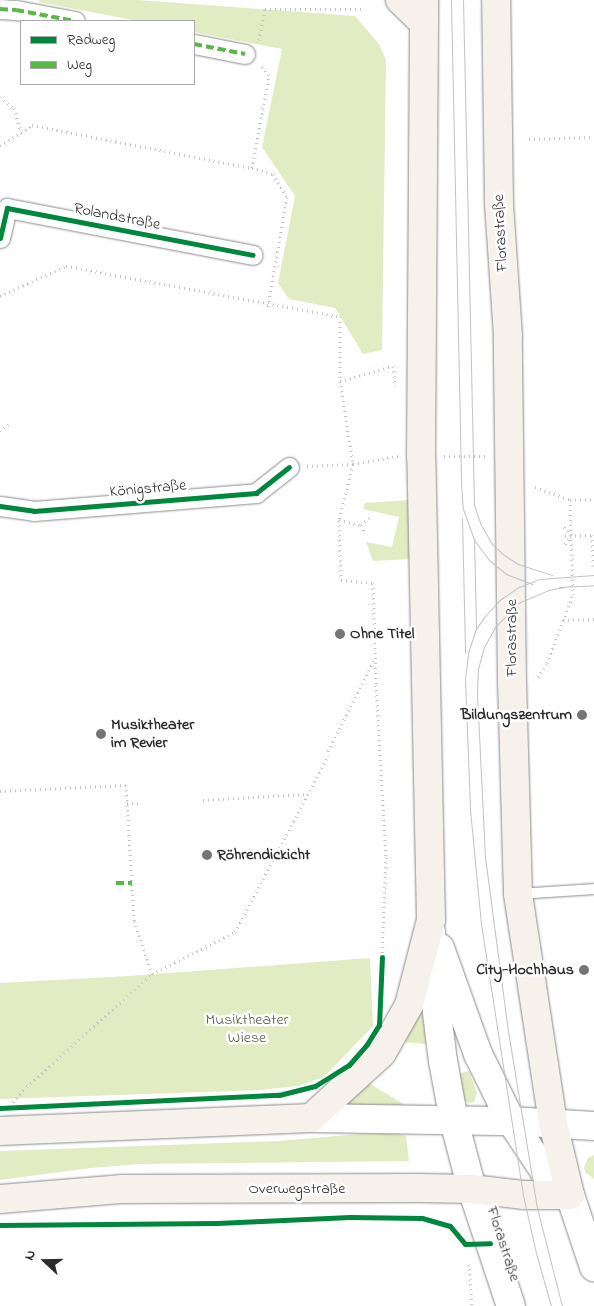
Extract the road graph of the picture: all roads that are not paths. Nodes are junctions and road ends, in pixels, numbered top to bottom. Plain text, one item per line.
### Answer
1 (400, 0) edge
2 (494, 4) edge
3 (0, 9) edge
4 (424, 12) edge
5 (70, 20) edge
6 (195, 44) edge
7 (250, 56) road end
8 (0, 238) edge
9 (253, 255) dead end
10 (289, 467) road end
11 (0, 506) edge
12 (594, 889) edge
13 (518, 894) junction
14 (431, 920) junction
15 (311, 1118) junction
16 (5, 1119) edge
17 (454, 1121) junction
18 (511, 1121) junction
19 (553, 1123) junction
20 (594, 1126) edge
21 (472, 1189) junction
22 (582, 1195) edge
23 (0, 1199) edge
24 (594, 1267) edge
25 (511, 1306) edge

1 - 4 main road
2 - 13 main road, Florastraße
3 - 5 street
4 - 14 main road, Florastraße
6 - 7 street
8 - 9 street, Rolandstraße
10 - 11 street, Königstraße
12 - 13 lane
13 - 19 main road, Florastraße
14 - 15 main road, Florastraße
14 - 17 main road, Florastraße
14 - 18 main road
15 - 16 main road
15 - 17 main road
17 - 18 main road
17 - 21 main road, Florastraße
18 - 19 main road
18 - 22 main road
19 - 20 main road
19 - 22 main road, Florastraße
21 - 22 main road, Overwegstraße
21 - 23 main road, Overwegstraße
21 - 25 main road, Florastraße
22 - 24 main road, Florastraße

